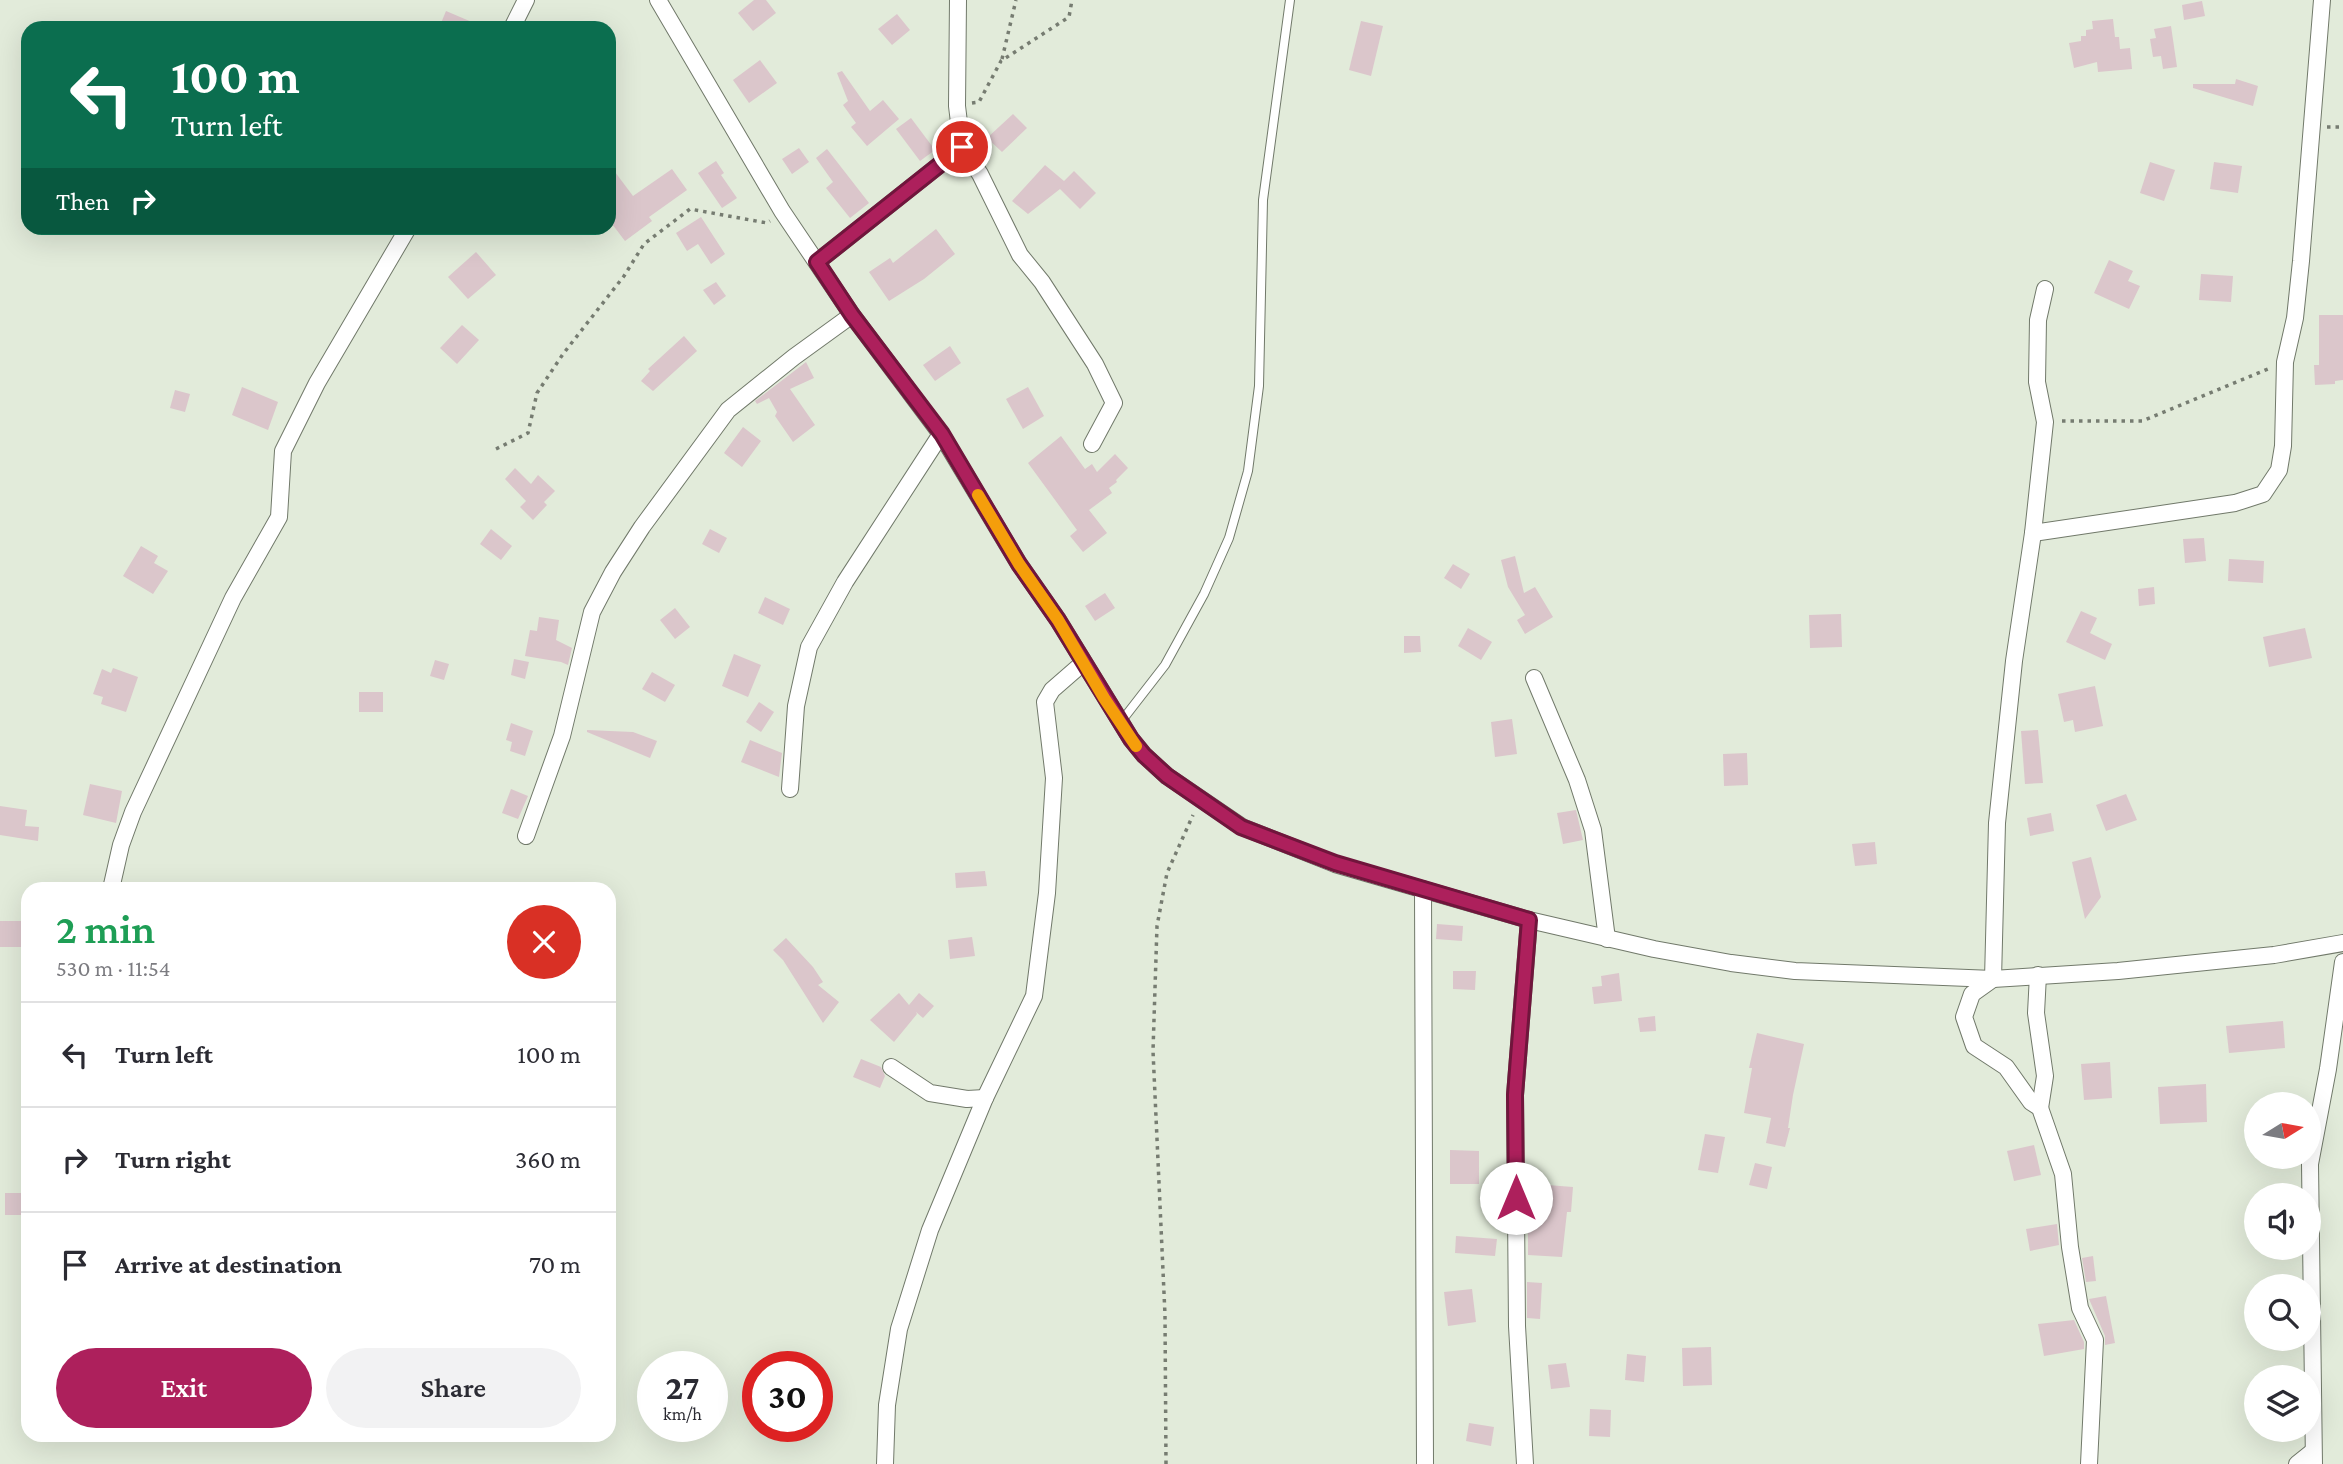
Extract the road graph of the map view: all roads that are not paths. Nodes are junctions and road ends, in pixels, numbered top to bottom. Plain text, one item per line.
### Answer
1 (526, 0) edge
2 (658, 0) edge
3 (958, 0) edge
4 (1290, 0) edge
5 (2322, 0) edge
6 (516, 21) edge
7 (962, 147) junction
8 (404, 235) edge
9 (817, 262) junction
10 (2045, 289) dead end
11 (852, 315) junction
12 (942, 434) junction
13 (1092, 444) dead end
14 (2033, 533) junction
15 (1083, 663) junction
16 (1534, 678) dead end
17 (1120, 723) junction
18 (790, 789) dead end
19 (526, 836) dead end
20 (113, 882) edge
21 (1423, 889) junction
22 (1529, 920) junction
23 (1606, 939) junction
24 (2343, 943) edge
25 (2343, 962) edge
26 (2038, 975) junction
27 (1993, 979) junction
28 (891, 1067) dead end
29 (985, 1098) junction
30 (2040, 1108) junction
31 (2313, 1458) edge
32 (885, 1464) edge
33 (1424, 1464) edge
34 (1525, 1464) edge
35 (2089, 1464) edge
36 (2297, 1464) edge

1 - 6 street
2 - 9 street
3 - 7 street
4 - 17 lane
5 - 14 street
7 - 9 street
7 - 13 street
8 - 20 street
9 - 11 street
10 - 14 street
11 - 12 street
11 - 19 street
12 - 15 street
12 - 18 street
14 - 27 street
15 - 17 street
15 - 29 street
16 - 23 street
17 - 21 street
21 - 22 street
21 - 33 street
22 - 23 street
22 - 34 street
23 - 27 street
24 - 26 street
25 - 31 street
26 - 27 street
26 - 30 street
27 - 30 street
28 - 29 street
29 - 32 street
30 - 35 street
31 - 36 street

